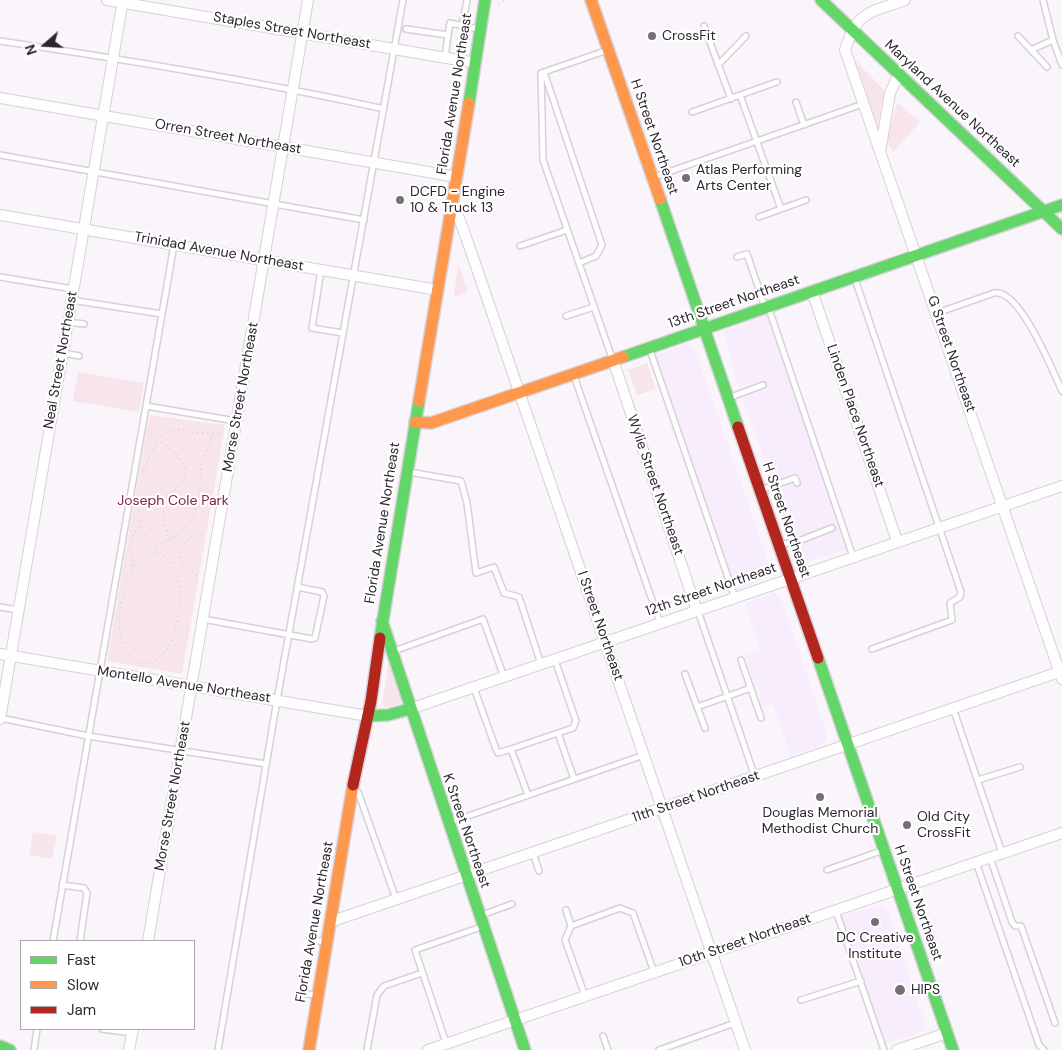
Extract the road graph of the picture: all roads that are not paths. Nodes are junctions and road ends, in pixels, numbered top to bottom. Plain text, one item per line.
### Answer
1 (107, 0) edge
2 (308, 0) edge
3 (403, 0) edge
4 (467, 0) edge
5 (485, 0) edge
6 (495, 0) edge
7 (591, 0) edge
8 (821, 0) edge
9 (905, 0) edge
10 (1042, 0) edge
11 (123, 1) edge
12 (462, 26) junction
13 (482, 26) junction
14 (704, 26) dead end
15 (406, 29) dead end
16 (851, 29) junction
17 (302, 33) junction
18 (448, 35) junction
19 (746, 36) dead end
20 (1018, 36) dead end
21 (1053, 40) junction
22 (0, 41) edge
23 (394, 49) junction
24 (608, 50) junction
25 (1031, 50) junction
26 (113, 58) junction
27 (445, 58) junction
28 (476, 63) junction
29 (718, 65) junction
30 (1062, 65) edge
31 (1047, 67) dead end
32 (544, 72) junction
33 (899, 74) junction
34 (777, 82) dead end
35 (293, 89) junction
36 (740, 95) junction
37 (0, 98) edge
38 (730, 98) junction
39 (796, 102) dead end
40 (864, 104) junction
41 (384, 109) junction
42 (692, 112) dead end
43 (103, 116) junction
44 (804, 125) junction
45 (757, 141) junction
46 (283, 147) junction
47 (880, 152) junction
48 (0, 155) edge
49 (374, 162) junction
50 (93, 171) junction
51 (457, 177) junction
52 (653, 178) junction
53 (806, 200) dead end
54 (452, 202) junction
55 (273, 204) junction
56 (1062, 205) edge
57 (781, 209) junction
58 (1044, 211) junction
59 (0, 215) edge
60 (759, 217) dead end
61 (364, 220) junction
62 (1062, 229) edge
63 (82, 230) junction
64 (567, 230) junction
65 (174, 244) junction
66 (520, 246) dead end
67 (916, 254) junction
68 (737, 257) dead end
69 (264, 260) junction
70 (578, 263) junction
71 (322, 270) junction
72 (352, 275) junction
73 (854, 276) junction
74 (0, 277) edge
75 (438, 290) junction
76 (812, 291) junction
77 (72, 294) junction
78 (594, 307) junction
79 (767, 307) junction
80 (937, 313) junction
81 (162, 314) junction
82 (566, 316) dead end
83 (67, 322) junction
84 (84, 324) dead end
85 (704, 329) junction
86 (342, 333) junction
87 (649, 348) junction
88 (62, 353) junction
89 (79, 356) dead end
90 (612, 360) junction
91 (573, 374) junction
92 (763, 385) dead end
93 (1062, 391) edge
94 (519, 393) junction
95 (728, 398) junction
96 (146, 406) junction
97 (237, 421) junction
98 (416, 422) junction
99 (407, 471) junction
100 (797, 483) dead end
101 (1062, 486) edge
102 (760, 490) junction
103 (1002, 506) junction
104 (939, 527) junction
105 (832, 528) dead end
106 (898, 541) junction
107 (778, 545) junction
108 (853, 557) junction
109 (790, 578) junction
110 (297, 587) junction
111 (735, 598) junction
112 (0, 607) edge
113 (18, 610) junction
114 (697, 611) junction
115 (203, 619) junction
116 (382, 621) junction
117 (660, 624) junction
118 (289, 634) junction
119 (606, 642) junction
120 (872, 649) dead end
121 (392, 652) junction
122 (5, 655) edge
123 (555, 660) junction
124 (741, 660) dead end
125 (542, 665) junction
126 (100, 671) junction
127 (686, 674) dead end
128 (1061, 674) edge
129 (504, 678) junction
130 (192, 686) junction
131 (474, 688) junction
132 (751, 688) junction
133 (728, 696) junction
134 (277, 700) junction
135 (697, 707) junction
136 (953, 708) junction
137 (410, 710) junction
138 (368, 716) junction
139 (761, 718) dead end
140 (0, 719) edge
141 (705, 728) dead end
142 (558, 733) junction
143 (88, 736) junction
144 (848, 744) junction
145 (511, 749) junction
146 (181, 750) junction
147 (644, 755) junction
148 (266, 764) junction
149 (1020, 767) dead end
150 (754, 777) junction
151 (574, 779) junction
152 (978, 780) junction
153 (354, 781) junction
154 (528, 795) junction
155 (662, 808) junction
156 (448, 823) junction
157 (1062, 833) edge
158 (884, 850) junction
159 (533, 853) junction
160 (1002, 853) junction
161 (990, 857) junction
162 (976, 862) junction
163 (827, 870) dead end
164 (540, 871) dead end
165 (465, 876) junction
166 (62, 885) junction
167 (897, 889) junction
168 (396, 900) junction
169 (512, 904) dead end
170 (566, 910) dead end
171 (836, 910) junction
172 (241, 913) junction
173 (248, 914) dead end
174 (481, 921) junction
175 (330, 922) junction
176 (571, 926) junction
177 (310, 939) dead end
178 (53, 940) edge
179 (80, 940) edge
180 (148, 940) edge
181 (327, 942) junction
182 (712, 953) junction
183 (422, 973) junction
184 (654, 973) junction
185 (861, 981) junction
186 (299, 993) dead end
187 (317, 995) junction
188 (585, 996) junction
189 (801, 1000) dead end
190 (515, 1020) junction
191 (736, 1023) junction
192 (1055, 1023) dead end
193 (38, 1030) edge
194 (118, 1030) edge
195 (133, 1031) edge
196 (947, 1033) junction
197 (603, 1036) dead end
198 (446, 1044) junction
199 (0, 1046) edge
200 (10, 1050) edge
201 (34, 1050) edge
202 (129, 1050) edge
203 (218, 1050) edge
204 (309, 1050) edge
205 (367, 1050) edge
206 (428, 1050) edge
207 (525, 1050) edge
208 (608, 1050) edge
209 (658, 1050) edge
210 (745, 1050) edge
211 (884, 1050) edge
212 (897, 1050) edge
213 (952, 1050) edge
214 (1044, 1050) edge

1 - 11 street, Staples Street Northeast
2 - 17 street, Morse Street Northeast
3 - 23 lane
4 - 12 lane
5 - 13 main road, Florida Avenue Northeast
6 - 13 main road
7 - 24 main road, H Street Northeast
8 - 16 main road, Maryland Avenue Northeast
9 - 16 street
10 - 21 lane
11 - 17 street, Staples Street Northeast
11 - 26 street, Neal Street Northeast
12 - 13 lane
12 - 18 lane
13 - 28 main road, Florida Avenue Northeast
14 - 29 lane
15 - 18 lane
16 - 33 main road, Maryland Avenue Northeast
16 - 40 street, G Street Northeast
17 - 23 street, Staples Street Northeast
17 - 35 street, Morse Street Northeast
18 - 27 lane
19 - 29 lane
20 - 25 lane
21 - 25 lane
21 - 30 lane
22 - 26 lane
23 - 27 street, Staples Street Northeast
23 - 41 lane
24 - 32 lane
24 - 52 main road, H Street Northeast
25 - 31 lane
26 - 35 lane
26 - 43 street, Neal Street Northeast
27 - 28 street, Staples Street Northeast
28 - 51 main road, Florida Avenue Northeast
29 - 38 lane
32 - 64 lane
32 - 70 lane
33 - 47 street
33 - 58 main road, Maryland Avenue Northeast
34 - 36 lane
35 - 41 lane
35 - 46 street, Morse Street Northeast
36 - 38 lane
36 - 45 lane
37 - 43 street, Orren Street Northeast
38 - 42 lane
39 - 44 lane
40 - 44 lane
40 - 47 street, G Street Northeast
41 - 49 lane
43 - 46 street, Orren Street Northeast
43 - 50 street, Neal Street Northeast
44 - 45 lane
45 - 52 lane
45 - 57 lane
46 - 49 street, Orren Street Northeast
46 - 55 street, Morse Street Northeast
47 - 67 street, G Street Northeast
48 - 50 lane
49 - 51 street, Orren Street Northeast
49 - 61 lane
50 - 55 lane
50 - 63 street, Neal Street Northeast
51 - 54 main road, Florida Avenue Northeast
52 - 85 main road, H Street Northeast
53 - 57 lane
54 - 75 main road, Florida Avenue Northeast
54 - 94 street, I Street Northeast
55 - 61 lane
55 - 69 street, Morse Street Northeast
56 - 58 main road, 13th Street Northeast
57 - 60 lane
58 - 62 main road, Maryland Avenue Northeast
58 - 67 main road, 13th Street Northeast
59 - 63 street, Trinidad Avenue Northeast
61 - 72 lane
63 - 65 street, Trinidad Avenue Northeast
63 - 77 street, Neal Street Northeast
64 - 66 lane
64 - 70 lane
65 - 69 street, Trinidad Avenue Northeast
65 - 81 lane
67 - 73 main road, 13th Street Northeast
67 - 80 street, G Street Northeast
68 - 79 lane
69 - 71 street, Trinidad Avenue Northeast
69 - 97 street, Morse Street Northeast
70 - 78 lane
71 - 72 street, Trinidad Avenue Northeast
71 - 86 lane
72 - 75 street, Trinidad Avenue Northeast
72 - 86 lane
73 - 76 main road, 13th Street Northeast
73 - 104 lane
74 - 77 lane
75 - 98 main road, Florida Avenue Northeast
76 - 79 main road, 13th Street Northeast
76 - 106 street, Linden Place Northeast
77 - 81 lane
77 - 83 street, Neal Street Northeast
78 - 82 lane
78 - 90 lane
79 - 85 main road, 13th Street Northeast
79 - 108 lane
80 - 93 lane
80 - 103 street, G Street Northeast
81 - 96 lane
83 - 84 lane
83 - 88 street, Neal Street Northeast
85 - 87 main road, 13th Street Northeast
85 - 95 main road, H Street Northeast
86 - 110 lane
87 - 90 main road, 13th Street Northeast
87 - 111 lane
88 - 89 lane
88 - 113 street, Neal Street Northeast
90 - 91 main road, 13th Street Northeast
90 - 114 street, Wylie Street Northeast
91 - 94 main road, 13th Street Northeast
91 - 117 lane
92 - 95 lane
94 - 98 main road, 13th Street Northeast
94 - 119 street, I Street Northeast
95 - 102 main road, H Street Northeast
96 - 97 lane
96 - 126 lane
97 - 115 street, Morse Street Northeast
98 - 99 main road, Florida Avenue Northeast
99 - 116 main road, Florida Avenue Northeast
99 - 125 lane
100 - 102 lane
101 - 103 street, 12th Street Northeast
102 - 107 main road, H Street Northeast
103 - 104 street, 12th Street Northeast
103 - 128 street, G Street Northeast
104 - 106 street, 12th Street Northeast
104 - 120 lane
105 - 107 lane
106 - 108 street, 12th Street Northeast
107 - 109 main road, H Street Northeast
108 - 109 street, 12th Street Northeast
109 - 111 street, 12th Street Northeast
109 - 144 main road, H Street Northeast
110 - 118 lane
110 - 118 lane
111 - 114 street, 12th Street Northeast
112 - 113 lane
113 - 122 street, Neal Street Northeast
114 - 117 street, 12th Street Northeast
114 - 133 lane
115 - 118 lane
115 - 130 street, Morse Street Northeast
116 - 121 main road, K Street Northeast
116 - 138 main road, Florida Avenue Northeast
117 - 119 street, 12th Street Northeast
118 - 134 lane
119 - 123 street, 12th Street Northeast
119 - 147 street, I Street Northeast
121 - 129 lane
121 - 137 main road, K Street Northeast
122 - 126 street, Montello Avenue Northeast
122 - 140 street, Neal Street Northeast
123 - 125 street, 12th Street Northeast
123 - 142 lane
124 - 132 lane
125 - 129 street, 12th Street Northeast
126 - 130 street, Montello Avenue Northeast
126 - 143 lane
127 - 135 lane
128 - 136 street, 11th Street Northeast
129 - 131 street, 12th Street Northeast
130 - 134 street, Montello Avenue Northeast
130 - 146 street, Morse Street Northeast
131 - 137 street, 12th Street Northeast
131 - 145 lane
132 - 133 lane
132 - 139 lane
133 - 135 lane
133 - 150 lane
134 - 138 street, Montello Avenue Northeast
134 - 148 lane
135 - 141 lane
136 - 144 street, 11th Street Northeast
136 - 152 lane
137 - 138 main road, 12th Street Northeast
137 - 156 main road, K Street Northeast
138 - 153 main road, Florida Avenue Northeast
140 - 143 lane
142 - 145 lane
142 - 151 lane
143 - 146 lane
143 - 166 lane
144 - 150 street, 11th Street Northeast
144 - 158 main road, H Street Northeast
145 - 154 lane
146 - 148 lane
146 - 180 street, Morse Street Northeast
147 - 151 lane
147 - 155 street, I Street Northeast
148 - 172 lane
149 - 152 lane
150 - 155 street, 11th Street Northeast
151 - 154 lane
152 - 160 lane
153 - 168 lane
153 - 175 main road, Florida Avenue Northeast
154 - 156 lane
155 - 159 street, 11th Street Northeast
155 - 182 street, I Street Northeast
156 - 165 main road, K Street Northeast
157 - 160 street, 10th Street Northeast
158 - 163 lane
158 - 167 main road, H Street Northeast
159 - 164 lane
159 - 165 street, 11th Street Northeast
160 - 161 street, 10th Street Northeast
161 - 162 street, 10th Street Northeast
161 - 192 lane
162 - 167 street, 10th Street Northeast
162 - 214 lane
165 - 168 street, 11th Street Northeast
165 - 174 main road, K Street Northeast
166 - 178 lane
166 - 179 lane
167 - 171 street, 10th Street Northeast
167 - 196 main road, H Street Northeast
168 - 175 street, 11th Street Northeast
169 - 174 lane
170 - 176 lane
171 - 182 street, 10th Street Northeast
171 - 185 lane
172 - 173 lane
172 - 203 lane
174 - 183 lane
174 - 190 main road, K Street Northeast
175 - 181 main road, Florida Avenue Northeast
176 - 184 lane
176 - 188 lane
177 - 181 lane
181 - 187 main road, Florida Avenue Northeast
182 - 184 street, 10th Street Northeast
182 - 191 street, I Street Northeast
183 - 198 lane
183 - 205 lane
184 - 188 street, 10th Street Northeast
185 - 189 lane
185 - 211 lane
186 - 187 lane
187 - 204 main road, Florida Avenue Northeast
188 - 190 street, 10th Street Northeast
190 - 198 street, 10th Street Northeast
190 - 207 main road, K Street Northeast
191 - 209 lane
191 - 210 street, I Street Northeast
193 - 201 lane
194 - 195 lane
195 - 202 street
196 - 212 street
196 - 213 main road, H Street Northeast
197 - 208 lane
198 - 206 street, 10th Street Northeast
199 - 200 main road

